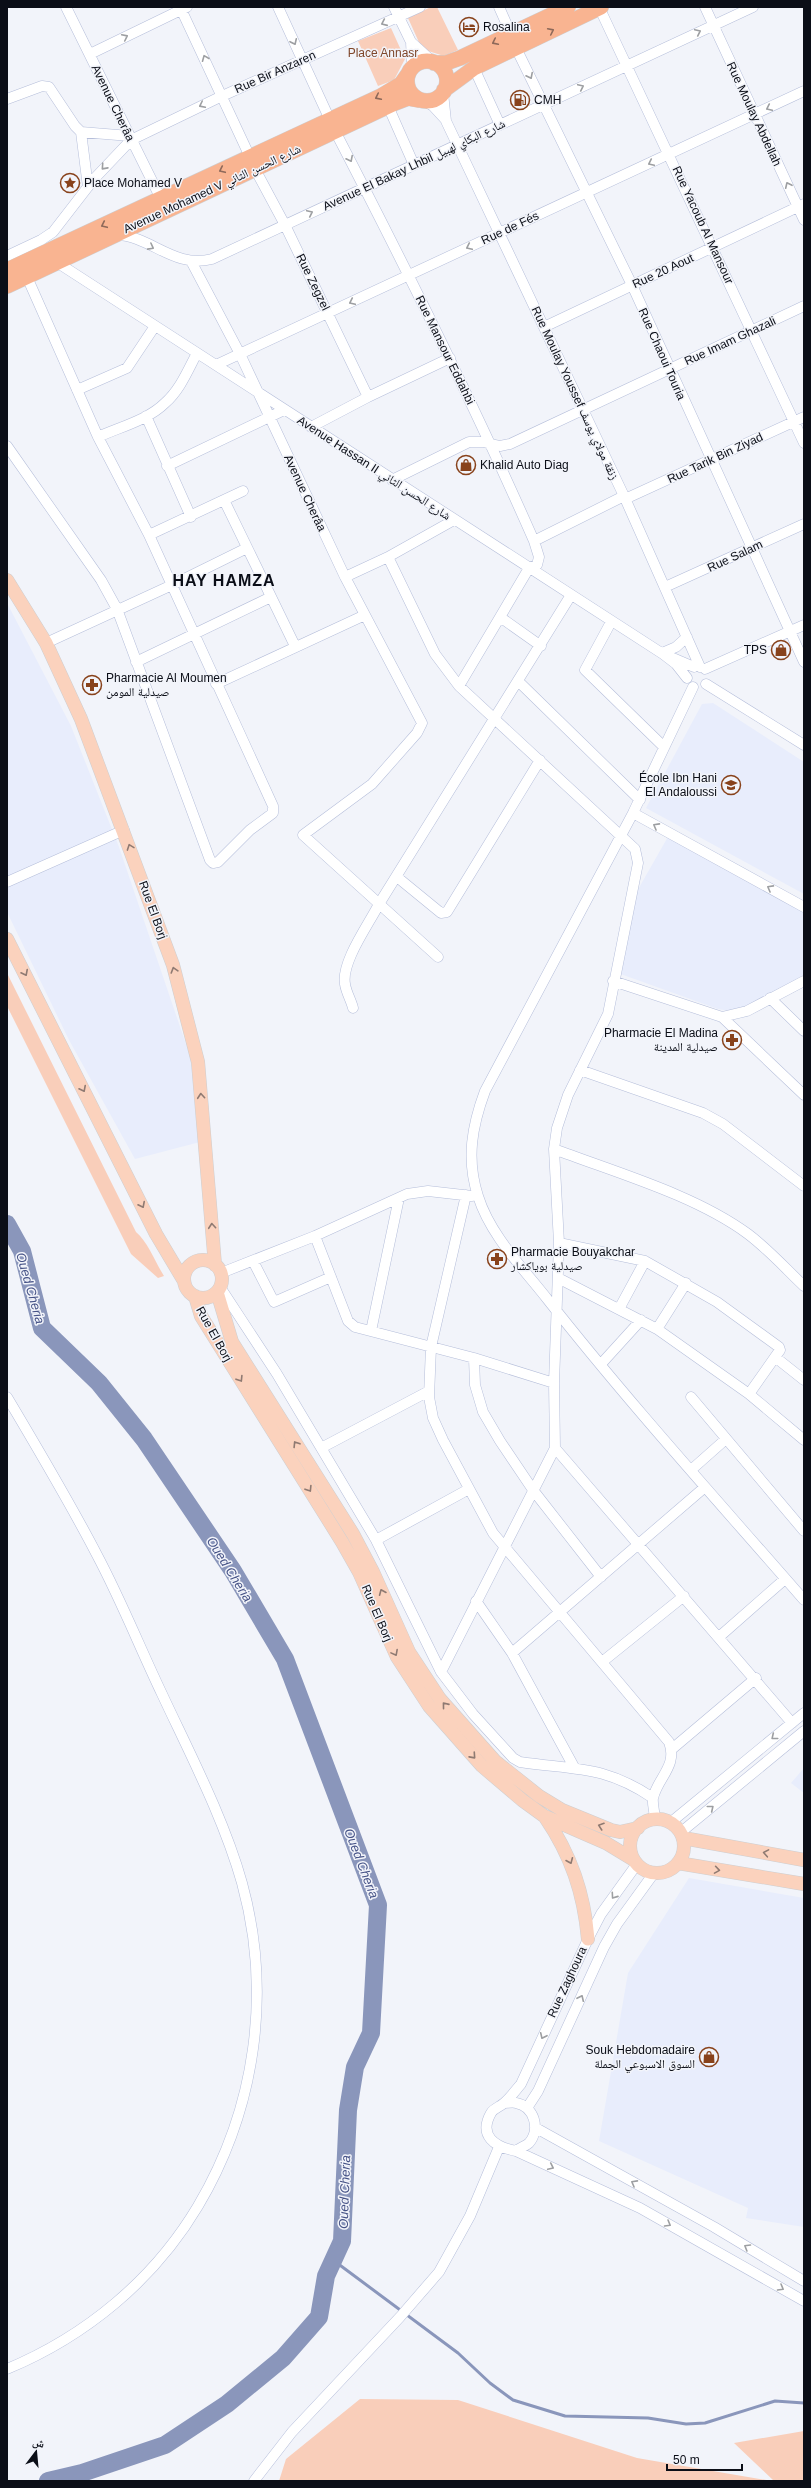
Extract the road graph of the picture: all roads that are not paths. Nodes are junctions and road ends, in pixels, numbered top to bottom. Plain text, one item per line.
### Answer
1 (66, 7) edge
2 (278, 7) edge
3 (394, 7) edge
4 (420, 7) edge
5 (499, 7) edge
6 (568, 7) edge
7 (600, 7) edge
8 (705, 7) edge
9 (753, 7) edge
10 (183, 8) edge
11 (398, 17) junction
12 (713, 26) junction
13 (513, 41) junction
14 (411, 42) junction
15 (90, 54) junction
16 (302, 59) junction
17 (434, 63) junction
18 (627, 66) junction
19 (474, 68) junction
20 (409, 72) junction
21 (444, 92) junction
22 (804, 92) edge
23 (220, 97) junction
24 (7, 99) edge
25 (422, 100) junction
26 (544, 104) junction
27 (388, 106) junction
28 (755, 114) junction
29 (446, 121) junction
30 (500, 124) junction
31 (333, 125) junction
32 (81, 132) junction
33 (130, 138) junction
34 (457, 144) junction
35 (669, 154) junction
36 (252, 163) junction
37 (414, 165) junction
38 (88, 187) junction
39 (365, 188) junction
40 (587, 192) junction
41 (161, 199) junction
42 (801, 205) edge
43 (804, 220) edge
44 (285, 225) junction
45 (499, 233) junction
46 (115, 235) junction
47 (713, 247) junction
48 (7, 256) edge
49 (191, 261) junction
50 (58, 263) junction
51 (7, 270) edge
52 (409, 276) junction
53 (27, 277) junction
54 (7, 286) edge
55 (632, 286) junction
56 (804, 306) edge
57 (328, 313) junction
58 (155, 326) junction
59 (544, 327) junction
60 (752, 330) junction
61 (197, 353) junction
62 (240, 354) junction
63 (450, 358) junction
64 (216, 365) junction
65 (669, 370) junction
66 (77, 390) junction
67 (258, 393) junction
68 (368, 397) junction
69 (284, 410) junction
70 (583, 410) junction
71 (146, 416) junction
72 (269, 417) junction
73 (804, 417) edge
74 (794, 421) junction
75 (312, 428) junction
76 (98, 437) junction
77 (804, 444) edge
78 (492, 445) junction
79 (7, 446) edge
80 (710, 460) junction
81 (168, 466) junction
82 (392, 480) junction
83 (243, 491) dead end
84 (625, 498) junction
85 (224, 500) junction
86 (190, 517) junction
87 (454, 520) junction
88 (804, 524) edge
89 (149, 535) junction
90 (534, 541) junction
91 (754, 547) junction
92 (247, 548) junction
93 (388, 557) junction
94 (529, 568) junction
95 (345, 578) junction
96 (7, 580) edge
97 (172, 585) junction
98 (665, 587) junction
99 (571, 595) junction
100 (271, 597) junction
101 (117, 609) junction
102 (365, 615) junction
103 (500, 617) junction
104 (611, 622) junction
105 (804, 625) edge
106 (789, 632) junction
107 (194, 633) junction
108 (687, 637) junction
109 (46, 643) junction
110 (295, 646) junction
111 (541, 646) junction
112 (663, 653) junction
113 (136, 662) junction
114 (804, 662) edge
115 (699, 668) junction
116 (687, 678) junction
117 (519, 682) junction
118 (216, 684) junction
119 (706, 684) junction
120 (459, 686) junction
121 (693, 687) junction
122 (496, 719) junction
123 (804, 745) edge
124 (664, 748) junction
125 (540, 760) junction
126 (640, 800) junction
127 (633, 813) junction
128 (124, 830) junction
129 (620, 835) junction
130 (397, 877) junction
131 (7, 882) edge
132 (379, 904) junction
133 (804, 907) edge
134 (7, 939) edge
135 (438, 957) dead end
136 (804, 980) edge
137 (613, 981) junction
138 (770, 998) junction
139 (353, 1008) dead end
140 (722, 1017) junction
141 (804, 1031) edge
142 (580, 1070) junction
143 (804, 1095) edge
144 (554, 1149) junction
145 (804, 1186) edge
146 (466, 1196) junction
147 (478, 1197) junction
148 (399, 1198) junction
149 (315, 1236) junction
150 (559, 1243) junction
151 (253, 1261) junction
152 (645, 1261) junction
153 (218, 1269) junction
154 (331, 1277) junction
155 (558, 1278) junction
156 (184, 1281) junction
157 (686, 1283) junction
158 (804, 1286) edge
159 (218, 1289) junction
160 (195, 1296) junction
161 (619, 1308) junction
162 (557, 1312) junction
163 (641, 1320) junction
164 (657, 1329) junction
165 (371, 1331) junction
166 (432, 1347) junction
167 (474, 1358) junction
168 (775, 1358) junction
169 (601, 1364) junction
170 (804, 1380) edge
171 (554, 1383) junction
172 (429, 1391) junction
173 (749, 1394) junction
174 (7, 1397) edge
175 (692, 1397) dead end
176 (726, 1438) junction
177 (804, 1440) edge
178 (321, 1448) junction
179 (555, 1448) junction
180 (691, 1470) junction
181 (705, 1486) junction
182 (468, 1489) junction
183 (533, 1490) junction
184 (804, 1531) edge
185 (376, 1540) junction
186 (640, 1544) junction
187 (504, 1546) junction
188 (601, 1577) junction
189 (785, 1579) junction
190 (684, 1596) junction
191 (803, 1596) edge
192 (476, 1601) junction
193 (558, 1612) junction
194 (719, 1637) junction
195 (512, 1653) junction
196 (602, 1662) junction
197 (441, 1672) junction
198 (756, 1678) junction
199 (804, 1712) edge
200 (792, 1723) junction
201 (804, 1731) edge
202 (672, 1749) junction
203 (574, 1767) junction
204 (653, 1798) junction
205 (544, 1816) junction
206 (655, 1820) junction
207 (670, 1823) junction
208 (638, 1828) junction
209 (682, 1835) junction
210 (804, 1860) edge
211 (635, 1862) junction
212 (678, 1863) junction
213 (654, 1873) junction
214 (804, 1884) edge
215 (588, 1939) junction
216 (504, 2103) junction
217 (527, 2108) junction
218 (536, 2128) junction
219 (499, 2147) junction
220 (516, 2151) junction
221 (804, 2281) edge
222 (804, 2301) edge
223 (7, 2369) edge
224 (254, 2481) edge

1 - 15 street, Avenue Cherâa
2 -> 16 street, Rue Mansour Eddahbi
3 - 11 street
4 - 11 street, Rue Bir Anzaren
5 - 13 street, Rue Chaoui Touria
6 - 13 highway, Avenue Mohamed V شارع الحسن الثاني
13 -> 7 highway, Avenue Mohamed V شارع الحسن الثاني
7 - 18 street, Rue Yacoub Al Mansour
8 - 12 street, Rue Moulay Abdellah
9 - 12 street, Avenue El Bakay Lhbil شارع البكاي لهبيل
15 -> 10 street
23 -> 10 street, Rue Zegzel
11 - 14 street
11 -> 16 street, Rue Bir Anzaren
18 -> 12 street, Avenue El Bakay Lhbil شارع البكاي لهبيل
12 - 28 street, Rue Moulay Abdellah
13 -> 17 highway, Avenue Mohamed V شارع الحسن الثاني
13 - 19 highway, Avenue Mohamed V شارع الحسن الثاني
13 -> 26 street, Rue Chaoui Touria
14 - 17 street
14 - 20 street
15 - 33 street, Avenue Cherâa
16 - 23 street, Rue Bir Anzaren
16 - 31 street, Rue Mansour Eddahbi
17 - 20 highway, Avenue Mohamed V شارع الحسن الثاني
17 - 21 highway
26 -> 18 street, Avenue El Bakay Lhbil شارع البكاي لهبيل
18 - 35 street, Rue Yacoub Al Mansour
19 - 21 highway, Avenue Mohamed V شارع الحسن الثاني
19 - 30 street
20 - 25 highway
20 -> 31 highway, Avenue Mohamed V شارع الحسن الثاني
21 - 25 highway, Avenue Mohamed V شارع الحسن الثاني
21 - 29 street
22 -> 28 street, Rue de Fés
23 -> 33 street, Rue Bir Anzaren
23 - 36 street, Rue Zegzel
24 - 32 street
25 - 27 highway, Avenue Mohamed V شارع الحسن الثاني
25 - 29 street
26 - 30 street, Avenue El Bakay Lhbil شارع البكاي لهبيل
26 - 40 street, Rue Chaoui Touria
27 - 31 highway, Avenue Mohamed V شارع الحسن الثاني
27 - 37 street
28 - 35 street, Rue de Fés
42 -> 28 street, Rue Moulay Abdellah
29 - 34 street, Rue Moulay Youssef زنقة مولاي يوسف
30 - 34 street, Avenue El Bakay Lhbil شارع البكاي لهبيل
31 - 36 highway, Avenue Mohamed V شارع الحسن الثاني
31 -> 39 street, Rue Mansour Eddahbi
32 - 33 street
32 - 38 street
33 -> 38 street
33 - 41 street, Avenue Cherâa
34 - 37 street, Avenue El Bakay Lhbil شارع البكاي لهبيل
34 - 45 street, Rue Moulay Youssef زنقة مولاي يوسف
35 -> 40 street, Rue de Fés
35 - 47 street, Rue Yacoub Al Mansour
36 -> 41 highway, Avenue Mohamed V شارع الحسن الثاني
36 - 44 street, Rue Zegzel
36 - 46 highway, Avenue Mohamed V شارع الحسن الثاني
37 - 39 street, Avenue El Bakay Lhbil شارع البكاي لهبيل
38 - 48 street
44 -> 39 street, Avenue El Bakay Lhbil شارع البكاي لهبيل
39 - 52 street, Rue Mansour Eddahbi
40 - 45 street, Rue de Fés
40 - 55 street, Rue Chaoui Touria
41 -> 51 highway, Avenue Mohamed V شارع الحسن الثاني
42 - 43 street, Rue Moulay Abdellah
42 - 47 street, Rue 20 Aout
44 - 49 street, Avenue El Bakay Lhbil شارع البكاي لهبيل
44 - 57 street, Rue Zegzel
45 -> 52 street, Rue de Fés
45 - 59 street, Rue Moulay Youssef زنقة مولاي يوسف
46 -> 49 street, Avenue El Bakay Lhbil شارع البكاي لهبيل
46 - 50 highway, Avenue Mohamed V شارع الحسن الثاني
47 - 55 street, Rue 20 Aout
47 - 60 street, Rue Yacoub Al Mansour
49 - 62 street, Avenue Cherâa
50 - 53 highway, Avenue Mohamed V شارع الحسن الثاني
50 - 58 street, Avenue Hassan II شارع الحسن الثاني
52 -> 57 street, Rue de Fés
52 - 63 street, Rue Mansour Eddahbi
53 - 54 highway, Avenue Mohamed V شارع الحسن الثاني
53 - 66 street
55 - 59 street, Rue 20 Aout
55 - 65 street, Rue Chaoui Touria
56 - 60 street, Rue Imam Ghazali
57 - 62 street, Rue de Fés
57 - 68 street, Rue Zegzel
58 - 61 street, Avenue Hassan II شارع الحسن الثاني
58 - 66 street
59 - 70 street, Rue Moulay Youssef زنقة مولاي يوسف
60 - 65 street, Rue Imam Ghazali
60 - 74 street, Rue Yacoub Al Mansour
61 - 64 street, Avenue Hassan II شارع الحسن الثاني
61 - 71 street
62 - 64 street, Rue de Fés
62 - 67 street, Avenue Cherâa
63 - 68 street
63 - 78 street, Rue Mansour Eddahbi
64 - 67 street, Avenue Hassan II شارع الحسن الثاني
65 - 70 street, Rue Imam Ghazali
65 - 80 street, Rue Chaoui Touria
66 - 76 street
67 - 69 street, Avenue Hassan II شارع الحسن الثاني
67 - 72 street, Avenue Cherâa
68 - 75 street
69 - 72 street
69 - 75 street, Avenue Hassan II شارع الحسن الثاني
70 - 78 street, Rue Imam Ghazali
70 - 84 street, Rue Moulay Youssef زنقة مولاي يوسف
71 - 76 street
71 - 81 street
72 - 81 street
72 - 95 street, Avenue Cherâa
73 - 74 street, Rue Tarik Bin Ziyad
74 - 77 street, Rue Yacoub Al Mansour
74 - 80 street, Rue Tarik Bin Ziyad
75 - 82 street, Avenue Hassan II شارع الحسن الثاني
76 - 89 street
78 - 82 street, Rue Imam Ghazali
78 - 90 street, Rue Mansour Eddahbi
79 - 101 street
80 - 84 street, Rue Tarik Bin Ziyad
80 - 91 street, Rue Chaoui Touria
81 - 86 street
82 - 87 street, Avenue Hassan II شارع الحسن الثاني
83 - 85 street
84 - 90 street, Rue Tarik Bin Ziyad
84 - 98 street, Rue Moulay Youssef زنقة مولاي يوسف
85 - 86 street
85 - 92 street
86 - 89 street
87 - 93 street
87 - 94 street, Avenue Hassan II شارع الحسن الثاني
88 - 91 street, Rue Salam
89 - 97 street
90 - 94 street, Rue Mansour Eddahbi
91 - 98 street, Rue Salam
91 - 106 street, Rue Chaoui Touria
92 - 97 street
92 - 100 street
93 - 95 street
93 - 120 street
94 - 99 street, Avenue Hassan II شارع الحسن الثاني
94 - 103 street
95 - 102 street, Avenue Cherâa
96 - 109 main road, Rue El Borj
97 - 101 street
97 - 107 street
98 - 108 street, Rue Moulay Youssef زنقة مولاي يوسف
99 - 104 street, Avenue Hassan II شارع الحسن الثاني
99 - 111 street
100 - 107 street
100 - 110 street
101 - 109 street
101 - 113 street
102 - 110 street
102 - 132 street, Avenue Cherâa
103 - 111 street
103 - 120 street
104 - 112 street, Avenue Hassan II شارع الحسن الثاني
104 - 124 street
105 - 106 street
106 - 114 street, Rue Chaoui Touria
106 - 115 street
107 - 113 street
107 - 118 street
108 - 112 street
108 - 115 street, Rue Moulay Youssef زنقة مولاي يوسف
109 - 128 main road, Rue El Borj
110 - 118 street
111 - 117 street
112 - 115 street
112 - 116 street, Avenue Hassan II شارع الحسن الثاني
113 - 118 street
115 - 116 street
115 - 119 street
116 - 121 street
117 - 122 street
117 - 126 street
119 - 121 street
119 - 123 street
120 - 122 street
121 - 124 street
122 - 125 street
122 - 130 street
124 - 126 street
125 - 129 street
125 - 130 street
126 - 127 street
127 - 129 street
133 -> 127 street
128 - 131 street
153 -> 128 main road, Rue El Borj
129 - 137 street
129 - 147 street
130 - 132 street
132 - 135 street
132 - 139 street
134 -> 156 main road
136 - 138 street
137 - 140 street
137 - 142 street
138 - 140 street
138 - 141 street
140 - 143 street
142 - 144 street
142 - 145 street
144 - 150 street
144 - 158 street
146 - 147 street
146 - 148 street
146 - 166 street
147 - 162 street
148 - 149 street
148 - 165 street
149 - 151 street
149 - 154 street
150 - 152 street
150 - 155 street
151 - 153 street
151 - 154 street
152 - 157 street
152 - 161 street
153 - 156 main road
153 - 159 main road
154 - 165 street
155 - 161 street
155 - 162 street
156 - 160 main road
157 - 164 street
157 - 168 street
159 - 160 main road
159 - 178 street
208 -> 159 main road, Rue El Borj
160 -> 205 main road, Rue El Borj
161 - 163 street
162 - 169 street
162 - 171 street
163 - 164 street
163 - 169 street
164 - 173 street
165 - 166 street
166 - 167 street
166 - 172 street
167 - 171 street
167 - 183 street
168 - 170 street
168 - 173 street
169 - 180 street
171 - 179 street
172 - 178 street
172 - 182 street
173 - 177 street
174 - 223 street
175 - 176 street
176 - 180 street
176 - 184 street
178 - 185 street
179 - 183 street
179 - 186 street
180 - 181 street
181 - 186 street
181 - 189 street
182 - 185 street
182 - 187 street
183 - 187 street
183 - 188 street
185 - 197 street
186 - 188 street
186 - 190 street
187 - 192 street
187 - 193 street
188 - 193 street
189 - 191 street
189 - 194 street
190 - 194 street
190 - 196 street
192 - 195 street
192 - 197 street
193 - 195 street
193 - 196 street
194 - 198 street
195 - 203 street
196 - 202 street
197 - 203 street
198 - 200 street
198 - 202 street
199 - 200 street
200 -> 207 street
209 -> 201 street
202 - 204 street
203 - 204 street
204 - 206 street
205 - 211 main road, Rue El Borj
205 -> 215 main road
206 - 207 main road
206 - 208 main road
207 - 209 main road
208 - 211 main road
210 -> 209 main road
209 - 212 main road
211 - 213 main road
211 -> 215 street, Rue Zaghoura
212 - 213 main road
212 -> 214 main road
217 -> 213 street, Rue Zaghoura
215 -> 216 street, Rue Zaghoura
216 - 217 street
216 - 219 street, Rue Zaghoura
217 - 218 street
218 - 220 street
221 -> 218 street
219 - 220 street
219 - 224 street
220 -> 222 street

